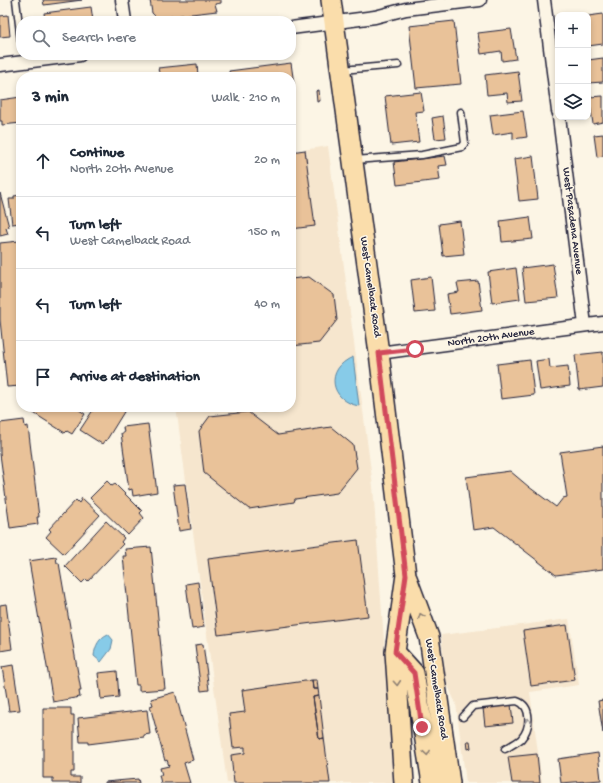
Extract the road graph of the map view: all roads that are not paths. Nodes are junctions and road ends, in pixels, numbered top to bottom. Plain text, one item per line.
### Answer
1 (16, 0) edge
2 (122, 0) edge
3 (331, 0) edge
4 (480, 0) edge
5 (544, 0) edge
6 (452, 1) edge
7 (18, 16) edge
8 (124, 16) edge
9 (334, 23) junction
10 (296, 27) edge
11 (19, 60) edge
12 (0, 65) edge
13 (398, 65) dead end
14 (340, 71) junction
15 (555, 87) edge
16 (461, 112) dead end
17 (559, 120) edge
18 (352, 160) junction
19 (603, 323) edge
20 (585, 324) junction
21 (379, 353) junction
22 (406, 575) junction
23 (395, 652) junction
24 (463, 717) dead end
25 (505, 749) dead end
26 (404, 783) edge
27 (432, 783) edge
28 (450, 783) edge

1 - 7 lane
2 - 8 street
3 - 9 main road, West Camelback Road
4 - 6 street
5 - 15 street
6 - 9 street
9 - 10 street
9 - 14 main road, West Camelback Road
11 - 12 street
13 - 14 lane
14 - 18 main road, West Camelback Road
16 - 18 lane
17 - 20 street, West Pasadena Avenue
18 - 21 main road, West Camelback Road
19 - 20 street, North 20th Avenue
20 - 21 street, North 20th Avenue
21 - 22 main road, West Camelback Road
22 - 23 main road, West Camelback Road
28 -> 22 main road, West Camelback Road
23 -> 26 main road, West Camelback Road
23 -> 27 main road
25 -> 24 lane

